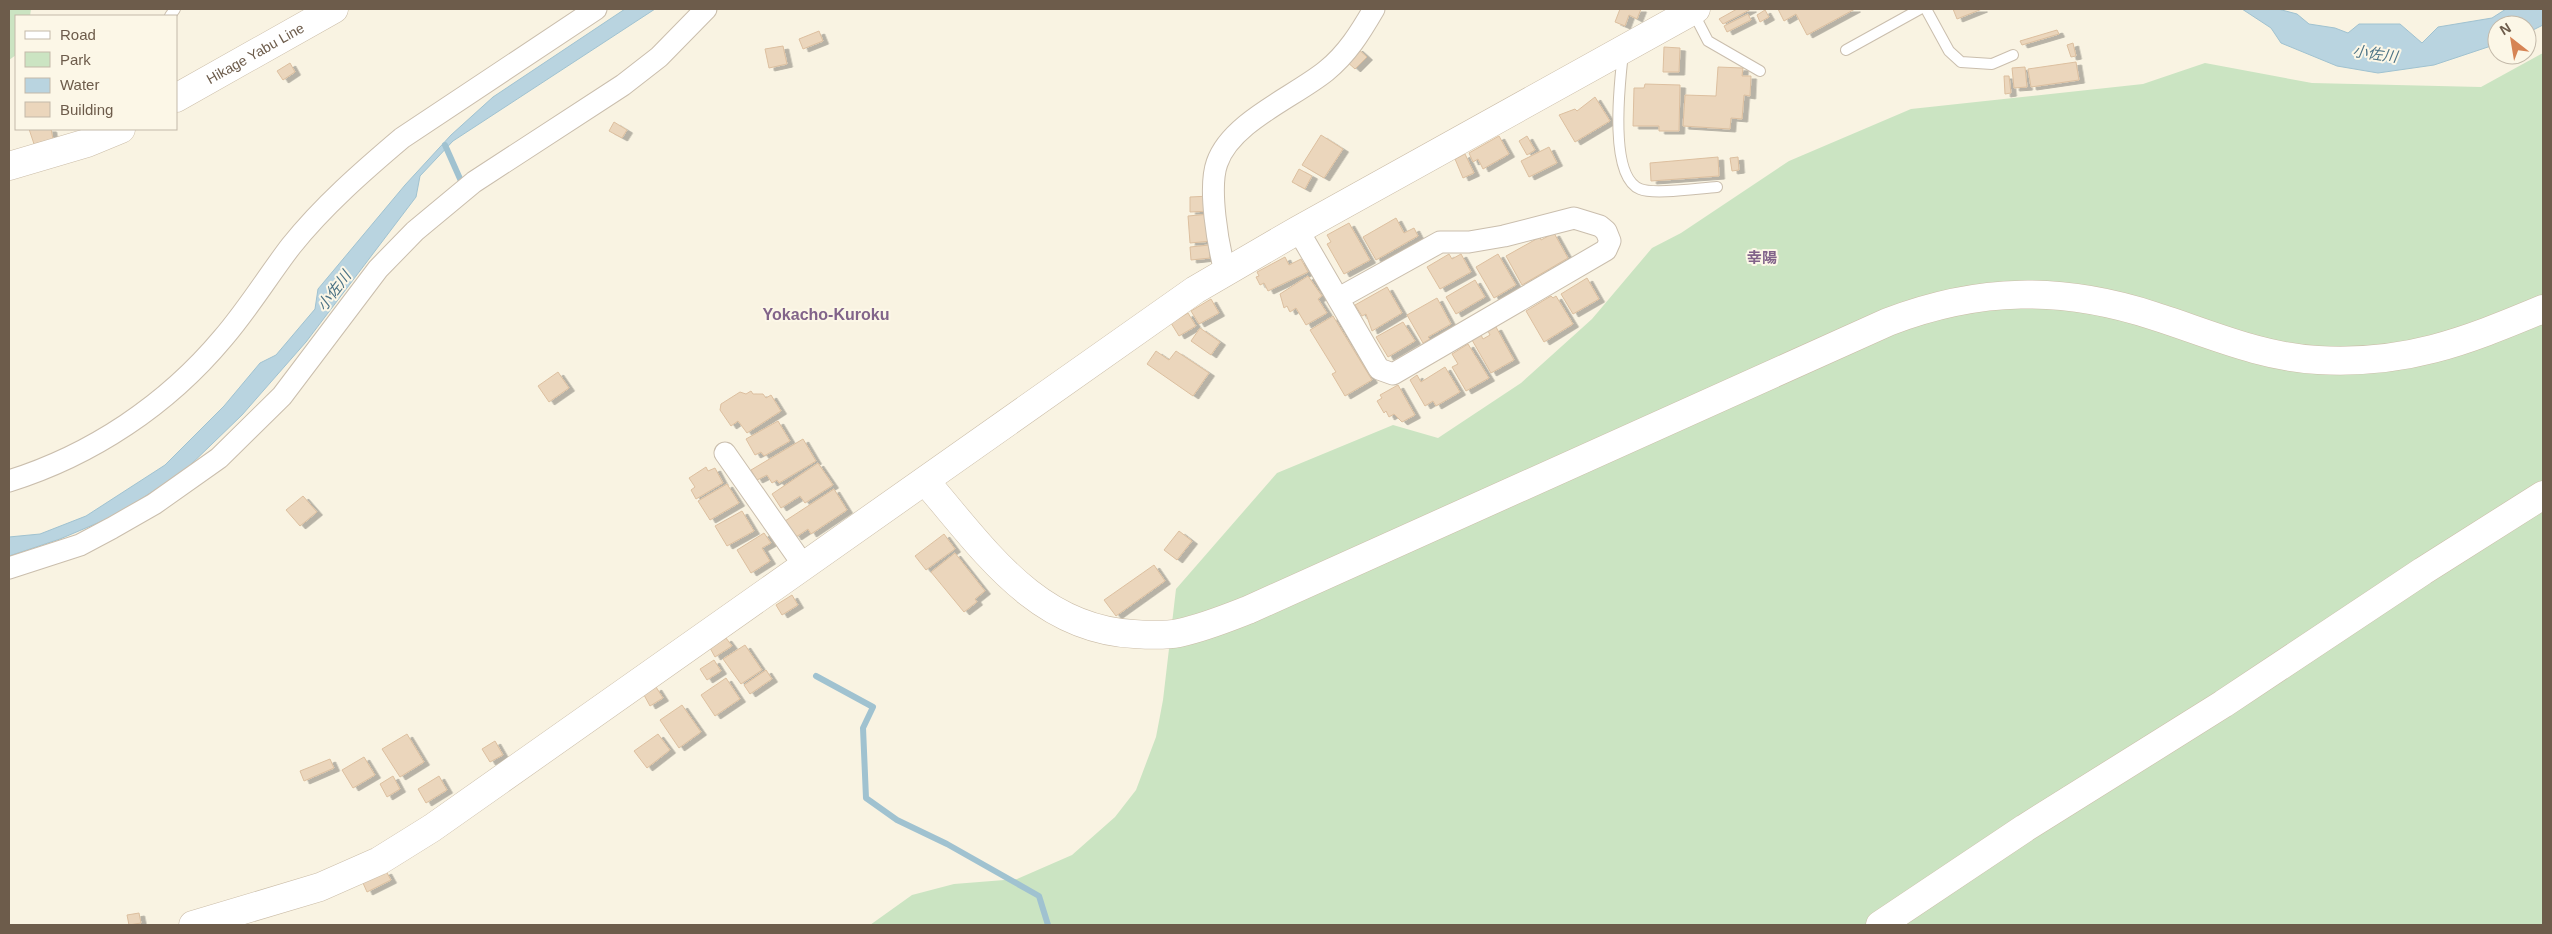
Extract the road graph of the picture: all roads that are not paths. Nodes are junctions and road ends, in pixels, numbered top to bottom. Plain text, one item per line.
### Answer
1 (334, 9) edge
2 (596, 9) edge
3 (706, 9) edge
4 (1374, 9) edge
5 (1920, 9) edge
6 (1926, 9) edge
7 (1694, 10) edge
8 (1623, 49) junction
9 (1846, 50) dead end
10 (2013, 56) dead end
11 (1760, 71) dead end
12 (178, 97) edge
13 (115, 130) edge
14 (94, 134) edge
15 (9, 166) edge
16 (1717, 187) dead end
17 (1298, 230) junction
18 (1225, 271) junction
19 (1339, 298) junction
20 (2543, 309) edge
21 (725, 453) dead end
22 (9, 481) edge
23 (926, 482) junction
24 (2543, 495) edge
25 (804, 566) junction
26 (9, 568) edge
27 (193, 925) edge
28 (1880, 925) edge

1 - 12 street, Hikage Yabu Line
2 - 22 street
3 - 26 street
4 - 18 street
5 - 9 lane
6 - 10 lane
7 - 8 street
7 - 11 lane
8 - 16 lane
8 - 17 street
13 - 14 street
14 - 15 street
17 - 18 street
17 - 19 street
18 - 23 street
19 - 19 street
20 - 23 street
21 - 25 street
23 - 25 street
24 - 28 street
25 - 27 street

